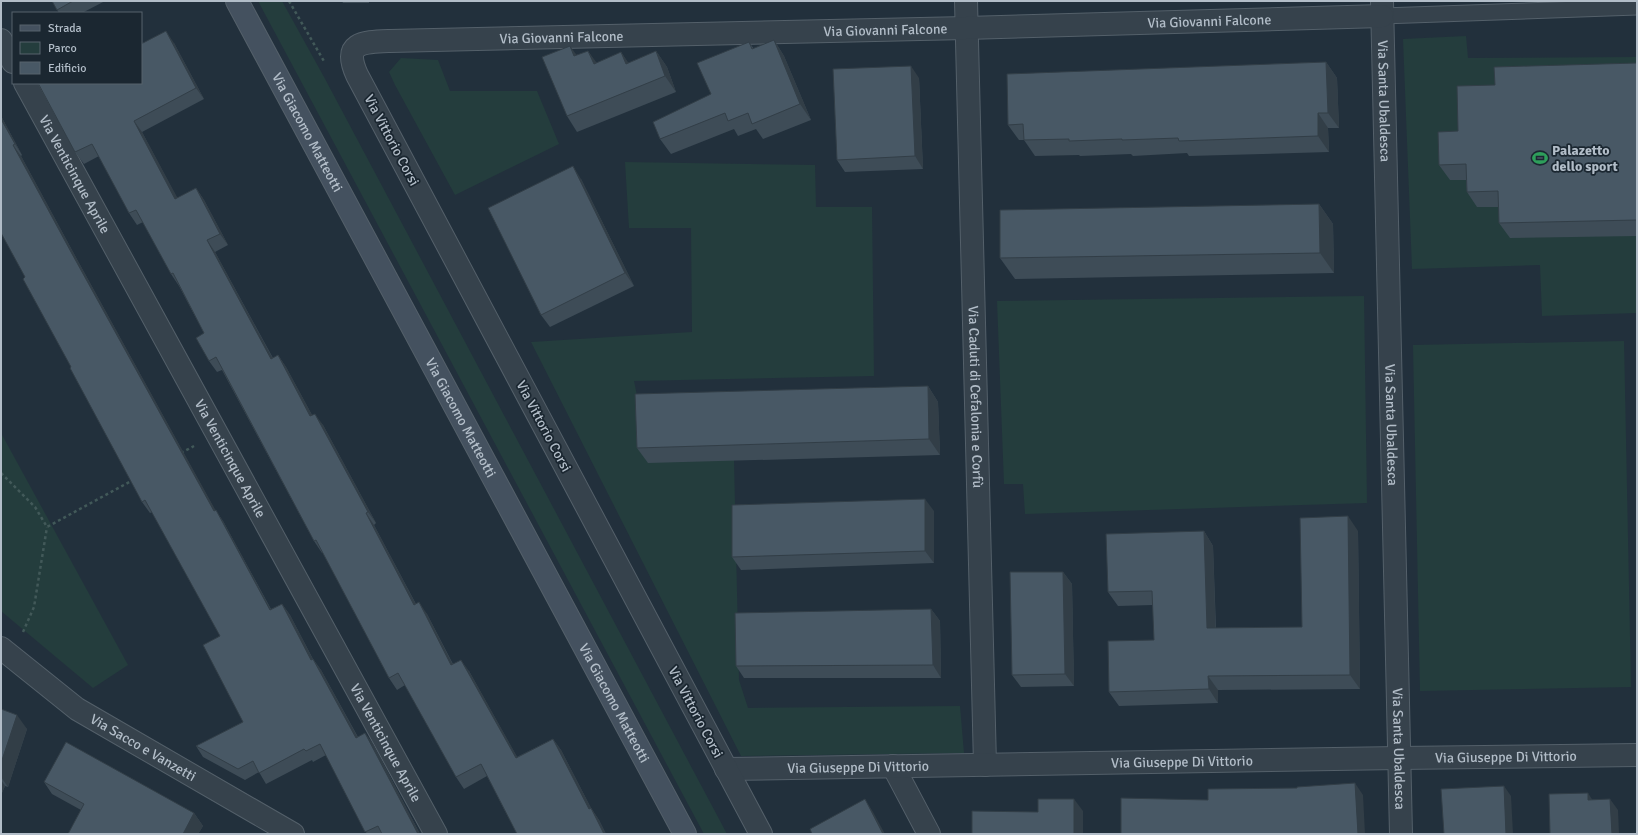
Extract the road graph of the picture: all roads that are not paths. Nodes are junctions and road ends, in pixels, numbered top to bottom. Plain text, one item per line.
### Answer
1 (237, 1) edge
2 (966, 1) edge
3 (1637, 7) edge
4 (1382, 8) edge
5 (966, 28) junction
6 (1, 40) edge
7 (390, 41) joint
8 (12, 60) edge
9 (25, 84) edge
10 (5, 651) edge
11 (1637, 755) edge
12 (1399, 758) junction
13 (985, 765) junction
14 (894, 766) junction
15 (726, 769) junction
16 (283, 832) edge
17 (436, 834) edge
18 (685, 834) edge
19 (761, 834) edge
20 (929, 834) edge
21 (1401, 834) edge

1 - 18 main road, Via Giacomo Matteotti
2 - 5 street, Via Caduti di Cefalonia e Corfù
3 - 4 lane
4 - 5 street, Via Giovanni Falcone
4 - 12 street, Via Santa Ubaldesca
5 - 7 street, Via Giovanni Falcone
5 - 13 street, Via Caduti di Cefalonia e Corfù
6 - 8 street
7 - 15 street, Via Vittorio Corsi
9 - 17 street, Via Venticinque Aprile
10 - 16 street, Via Sacco e Vanzetti
11 - 12 street, Via Giuseppe Di Vittorio
12 - 13 street, Via Giuseppe Di Vittorio
12 - 21 street, Via Santa Ubaldesca
13 - 14 street, Via Giuseppe Di Vittorio
14 - 15 street, Via Giuseppe Di Vittorio
14 - 20 street
15 - 19 street, Via Vittorio Corsi

